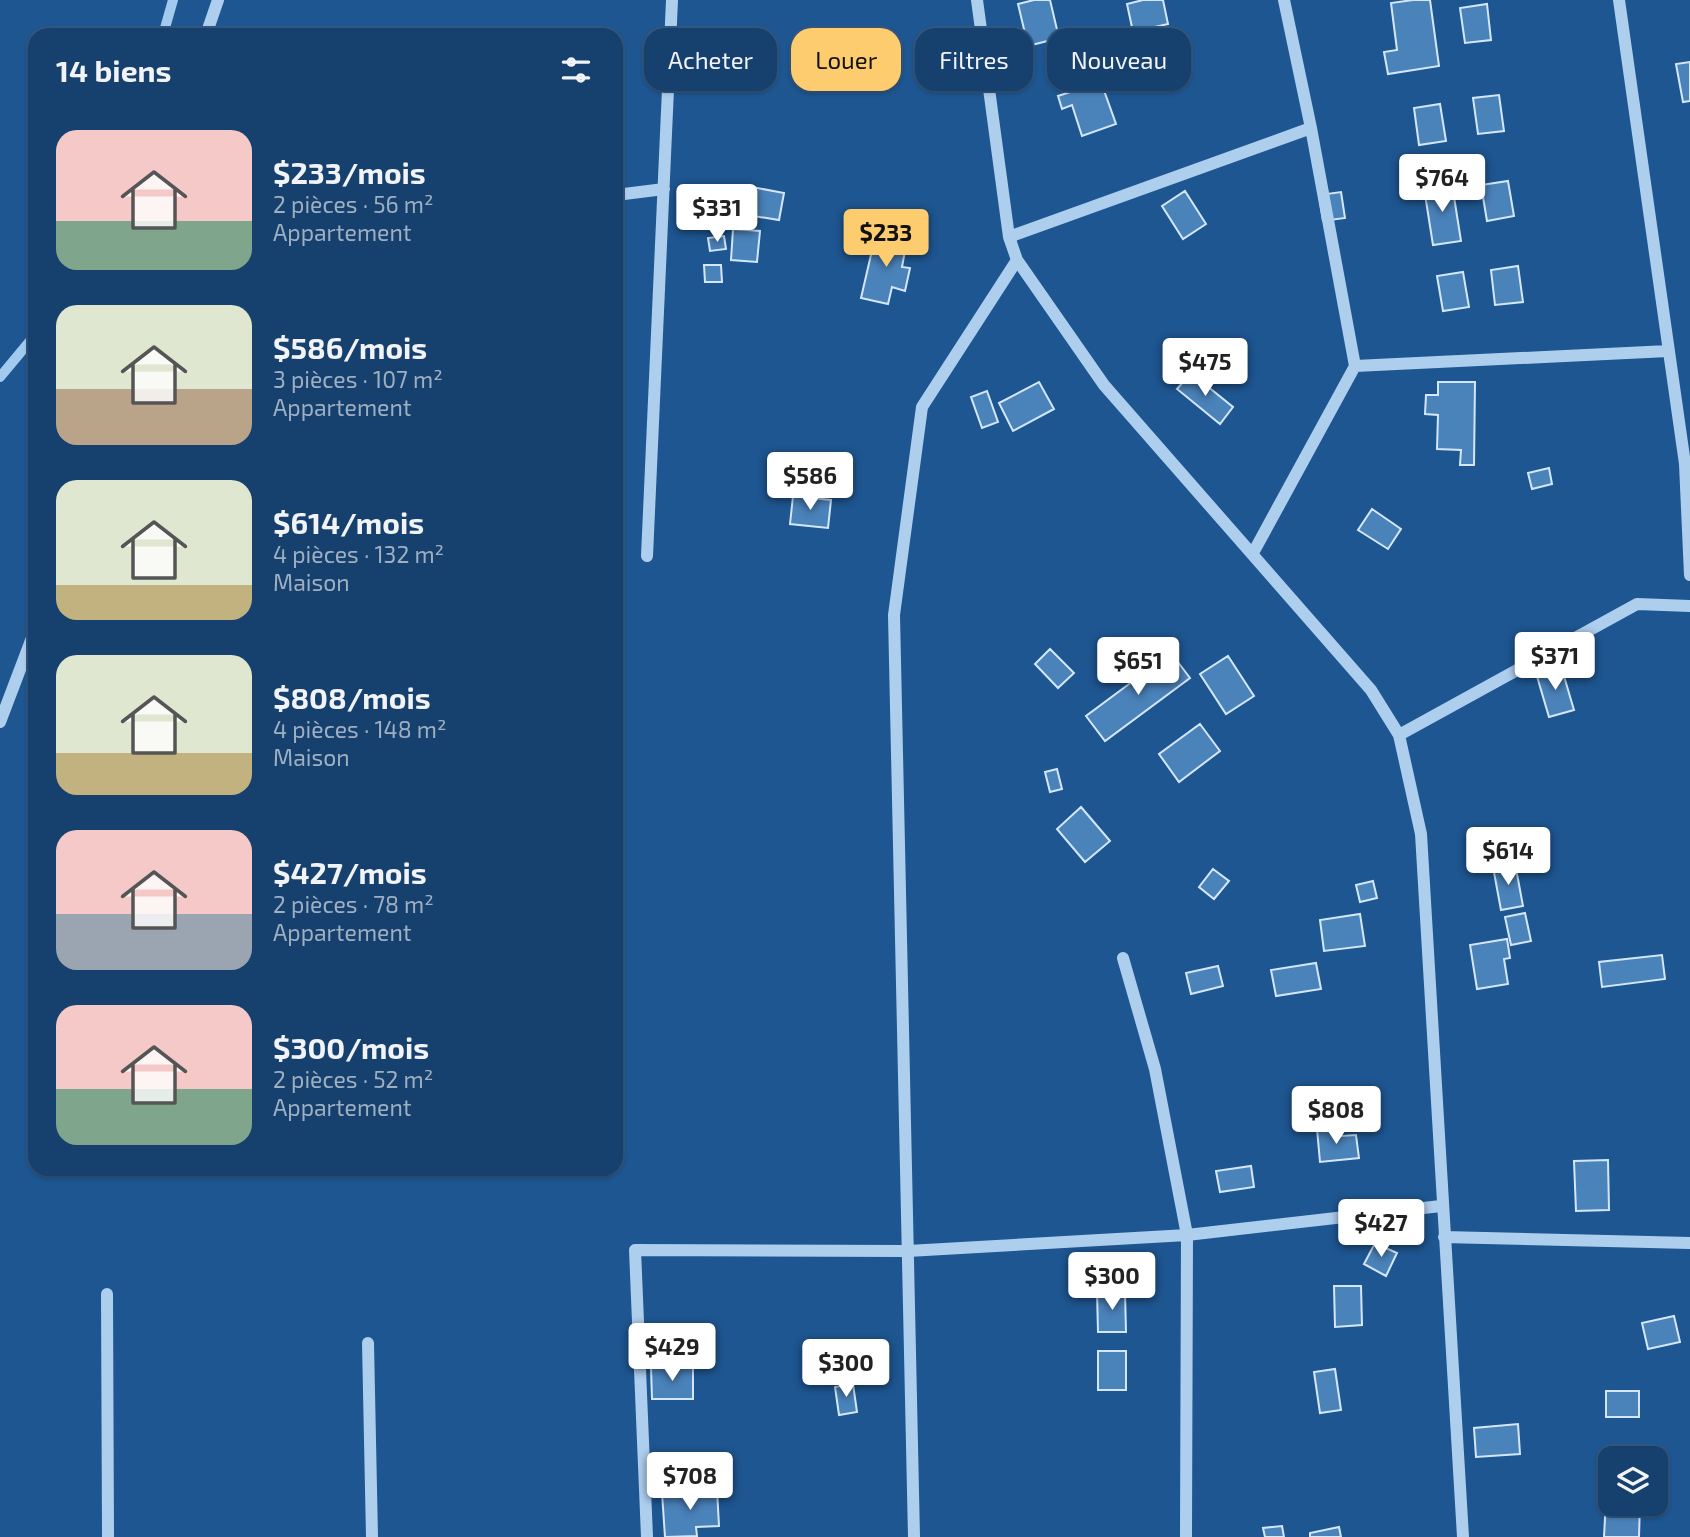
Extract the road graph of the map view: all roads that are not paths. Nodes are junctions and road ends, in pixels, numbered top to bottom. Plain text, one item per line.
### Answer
1 (218, 0) edge
2 (672, 0) edge
3 (977, 0) edge
4 (1284, 0) edge
5 (1619, 0) edge
6 (208, 28) edge
7 (1311, 128) junction
8 (663, 189) junction
9 (623, 194) edge
10 (1009, 237) junction
11 (1017, 260) junction
12 (1668, 351) junction
13 (1355, 366) junction
14 (1688, 464) edge
15 (1253, 553) junction
16 (647, 556) dead end
17 (1690, 575) edge
18 (1690, 606) edge
19 (28, 648) edge
20 (0, 722) edge
21 (1399, 735) junction
22 (1123, 958) dead end
23 (1441, 1206) junction
24 (1187, 1235) junction
25 (1444, 1237) junction
26 (1690, 1242) edge
27 (908, 1251) junction
28 (107, 1294) dead end
29 (368, 1343) dead end
30 (108, 1537) edge
31 (372, 1537) edge
32 (647, 1537) edge
33 (914, 1537) edge
34 (1185, 1537) edge
35 (1463, 1537) edge

1 - 6 street
2 - 8 street
3 - 10 street
4 - 7 street
5 - 12 street
7 - 10 street
7 - 13 street
8 - 9 street
8 - 16 street
10 - 11 street
11 - 15 street
11 - 27 street
12 - 13 street
12 - 14 street
13 - 15 street
14 - 17 street
15 - 21 street
18 - 21 street
19 - 20 street
21 - 23 street
22 - 24 street
23 - 24 street
23 - 25 street
24 - 27 street
24 - 34 street
25 - 26 street
25 - 35 street
27 - 32 street
27 - 33 street
28 - 30 street
29 - 31 street

